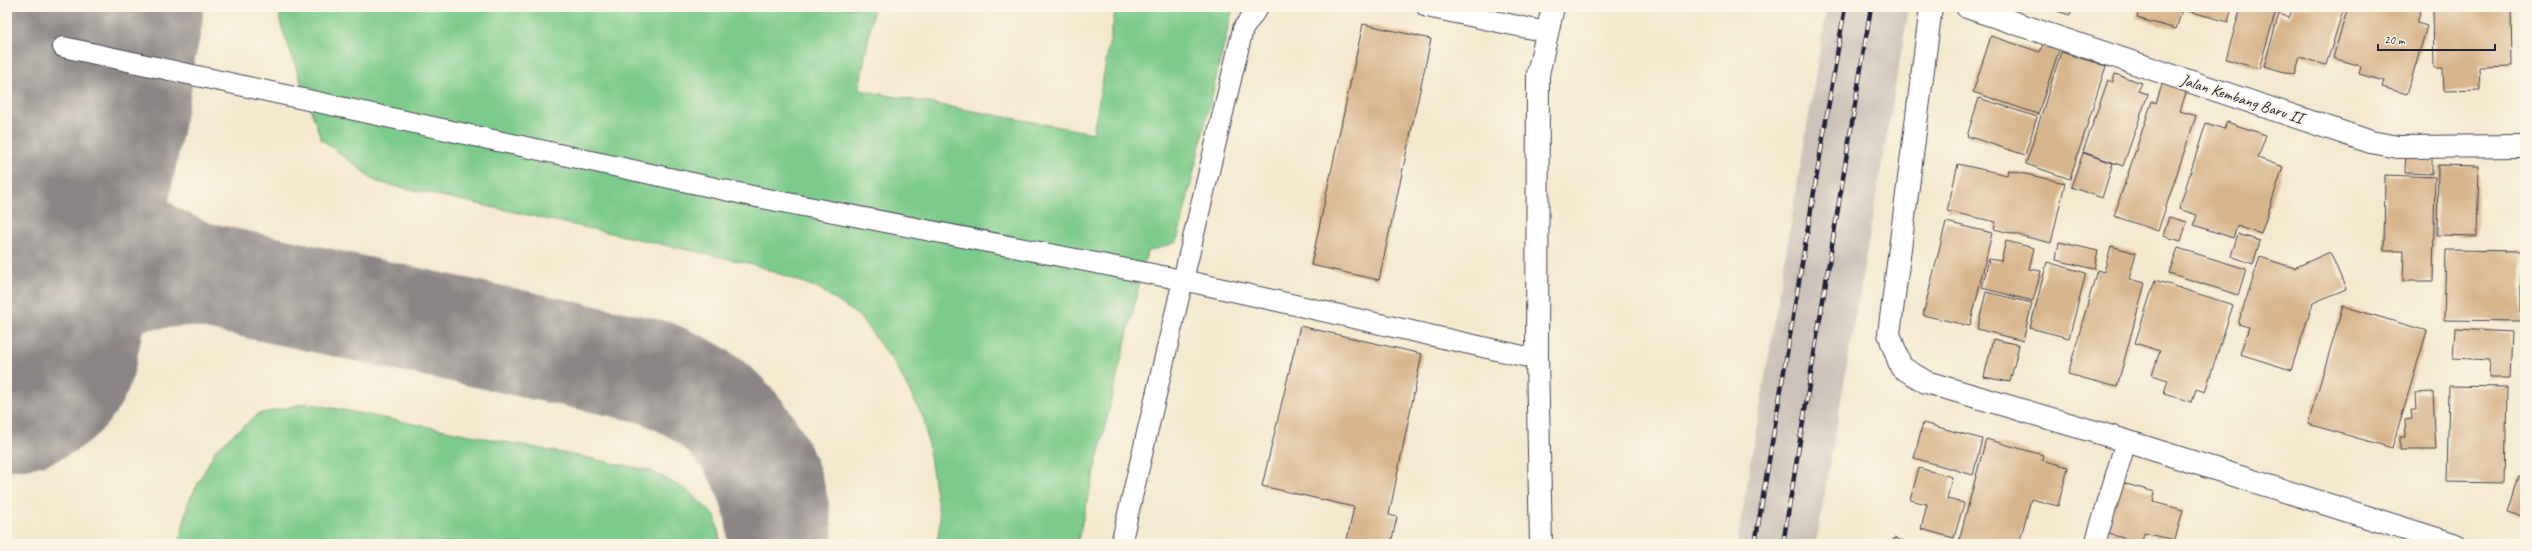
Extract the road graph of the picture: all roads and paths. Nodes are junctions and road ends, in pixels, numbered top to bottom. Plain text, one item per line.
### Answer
1 (1258, 7) edge
2 (1427, 7) edge
3 (1552, 7) edge
4 (1931, 7) edge
5 (1966, 7) edge
6 (1547, 32) junction
7 (63, 48) dead end
8 (2525, 146) edge
9 (1183, 280) junction
10 (1538, 359) junction
11 (2126, 441) junction
12 (1121, 544) edge
13 (1541, 544) edge
14 (2095, 544) edge
15 (2453, 544) edge

1 - 9 lane
2 - 6 lane
3 - 6 street
4 - 11 street
5 - 8 street, Jalan Kembang Baru II
6 - 10 street
7 - 9 lane
9 - 10 lane
9 - 12 lane
10 - 13 street
11 - 14 lane
11 - 15 street

